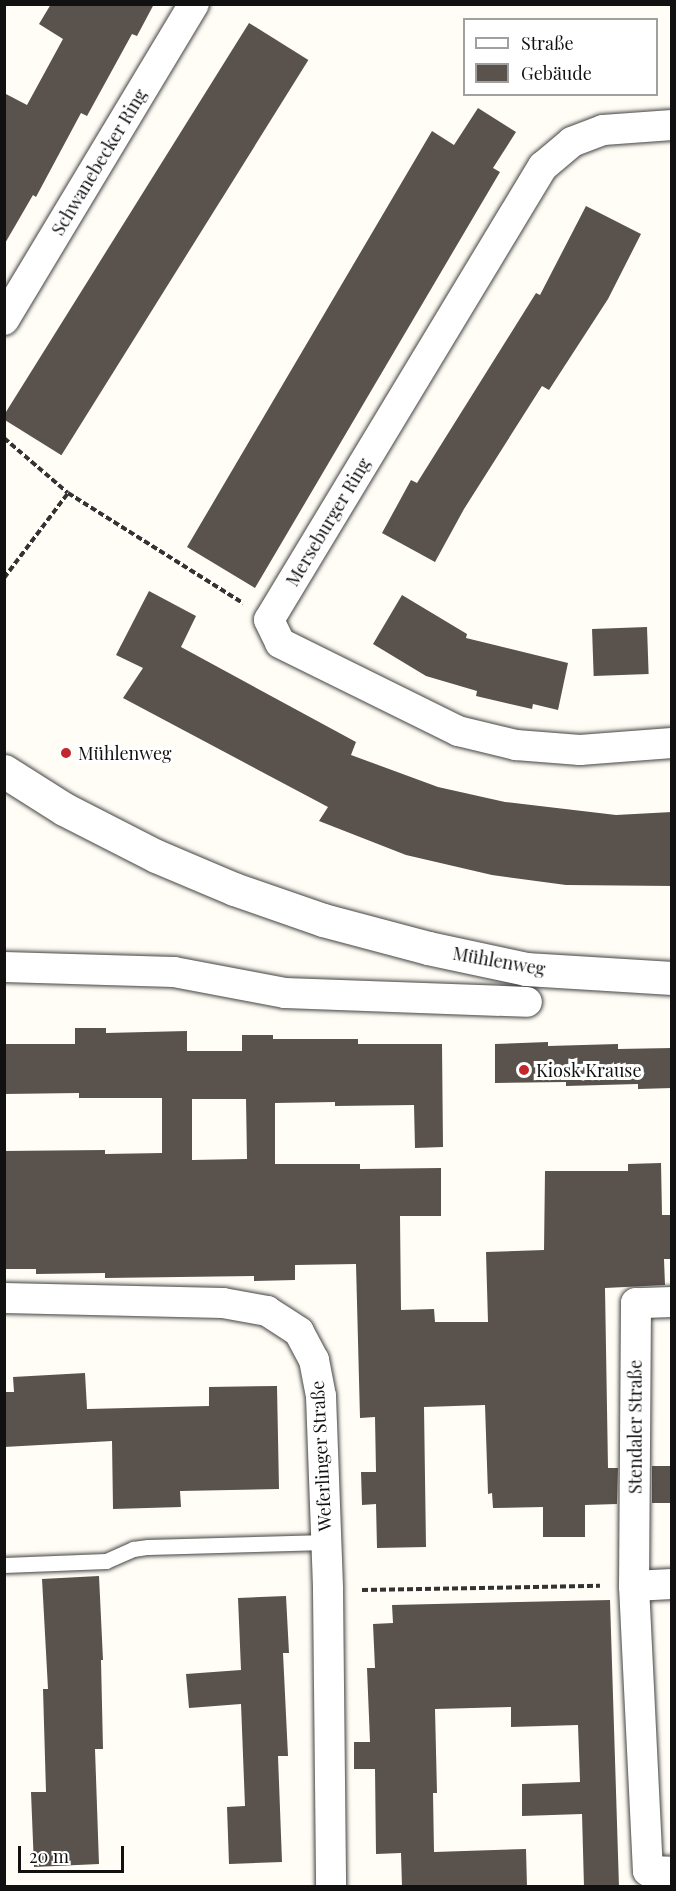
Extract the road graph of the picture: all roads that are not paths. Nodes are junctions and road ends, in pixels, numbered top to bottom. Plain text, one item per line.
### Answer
1 (194, 4) edge
2 (672, 125) edge
3 (4, 320) edge
4 (672, 743) edge
5 (4, 771) edge
6 (4, 966) edge
7 (672, 978) edge
8 (527, 1002) dead end
9 (4, 1298) edge
10 (672, 1302) edge
11 (326, 1542) junction
12 (4, 1565) edge
13 (672, 1584) edge
14 (634, 1586) junction
15 (672, 1872) edge
16 (331, 1887) edge

1 - 3 street, Schwanebecker Ring
2 - 4 street, Merseburger Ring
5 - 7 street, Mühlenweg
6 - 8 street, Mühlenweg
9 - 11 street, Weferlinger Straße
10 - 14 street, Stendaler Straße
11 - 12 lane
11 - 16 street, Weferlinger Straße
13 - 14 street
14 - 15 street, Stendaler Straße

